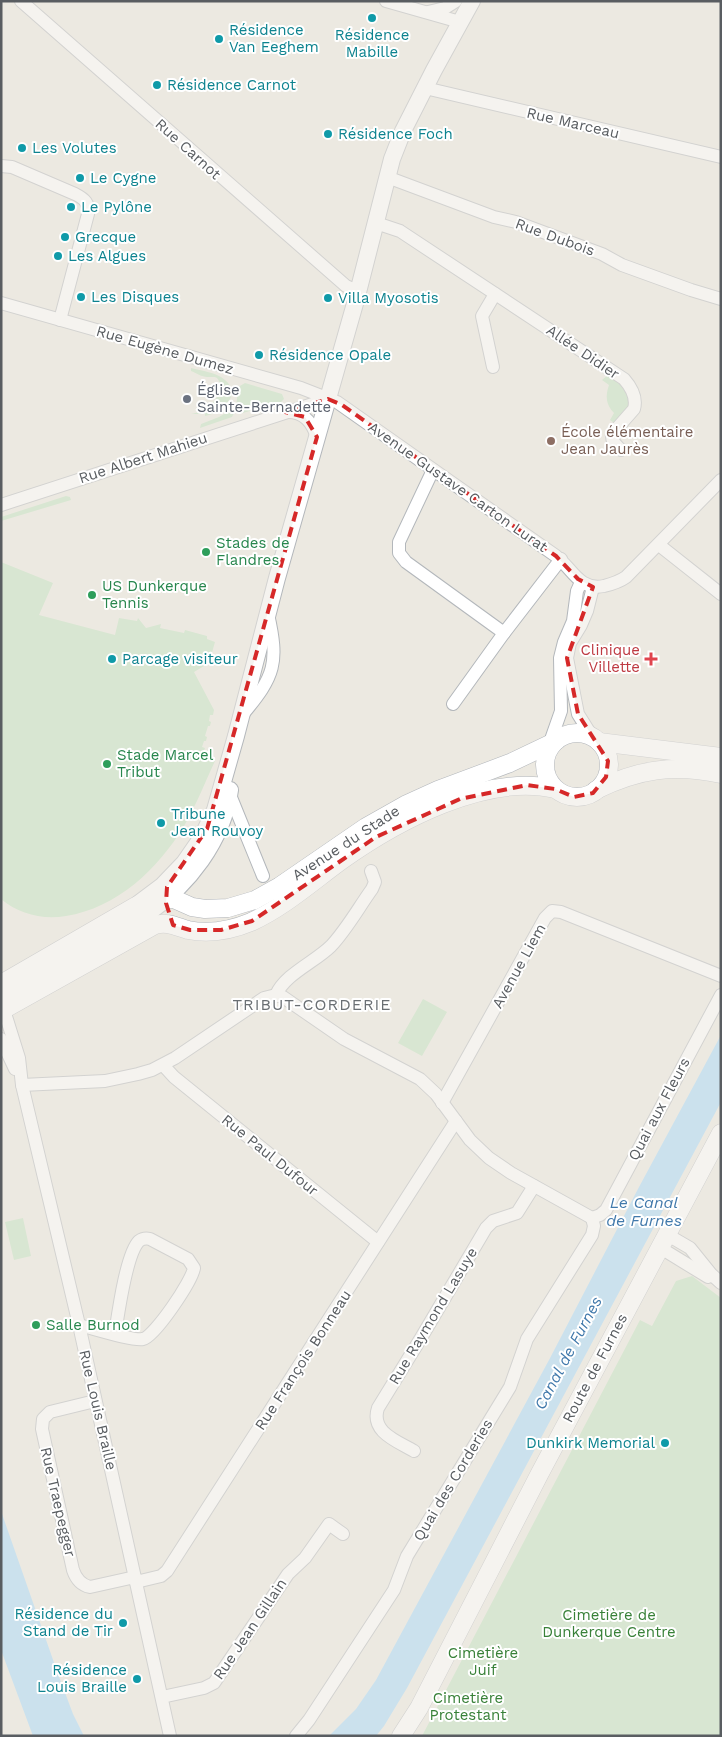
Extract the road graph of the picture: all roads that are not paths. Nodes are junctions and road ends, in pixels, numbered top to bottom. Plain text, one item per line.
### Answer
1 (21, 1) edge
2 (386, 1) edge
3 (456, 1) edge
4 (463, 1) edge
5 (472, 1) edge
6 (426, 13) junction
7 (458, 22) junction
8 (425, 88) junction
9 (721, 157) edge
10 (1, 166) edge
11 (387, 177) junction
12 (376, 223) junction
13 (358, 291) junction
14 (495, 294) junction
15 (721, 299) edge
16 (1, 303) edge
17 (60, 320) junction
18 (494, 367) dead end
19 (328, 399) junction
20 (285, 412) junction
21 (318, 437) junction
22 (621, 450) dead end
23 (433, 470) junction
24 (721, 480) edge
25 (1, 504) edge
26 (659, 545) junction
27 (561, 559) junction
28 (587, 584) junction
29 (721, 594) edge
30 (504, 633) junction
31 (453, 704) dead end
32 (596, 740) junction
33 (551, 747) junction
34 (721, 757) edge
35 (721, 774) edge
36 (555, 789) junction
37 (596, 790) junction
38 (225, 792) junction
39 (371, 872) dead end
40 (181, 875) junction
41 (263, 876) dead end
42 (166, 898) junction
43 (134, 907) junction
44 (198, 908) junction
45 (173, 925) junction
46 (721, 976) edge
47 (1, 984) edge
48 (276, 994) junction
49 (721, 995) edge
50 (2, 1006) edge
51 (1, 1039) edge
52 (163, 1065) junction
53 (22, 1085) junction
54 (442, 1103) junction
55 (456, 1121) junction
56 (721, 1133) edge
57 (721, 1148) edge
58 (534, 1186) junction
59 (592, 1218) junction
60 (378, 1242) junction
61 (666, 1243) junction
62 (721, 1284) edge
63 (78, 1321) junction
64 (115, 1330) junction
65 (96, 1401) junction
66 (414, 1451) dead end
67 (344, 1534) dead end
68 (136, 1579) junction
69 (162, 1697) junction
70 (170, 1736) edge
71 (296, 1736) edge
72 (401, 1736) edge
73 (410, 1736) edge

1 - 13 street, Rue Carnot
2 - 6 street
3 - 6 street
4 - 7 street
5 - 7 street
6 - 7 street
7 - 8 street
8 - 9 street, Rue Marceau
8 - 11 street
10 - 17 street
11 - 12 street
11 - 15 street, Rue Dubois
12 - 13 street
12 - 14 street, Allée Didier
13 - 19 street
14 - 18 street
14 - 22 street, Allée Didier
16 - 17 street, Rue Eugène Dumez
17 - 19 street, Rue Eugène Dumez
19 - 20 street, Rue Albert Mahieu
19 - 21 street
19 - 23 street, Avenue Gustave Carton Lurat
20 - 21 street
20 - 25 street, Rue Albert Mahieu
21 - 38 street
23 - 27 street, Avenue Gustave Carton Lurat
23 - 30 street
24 - 26 street
26 - 28 street
26 - 29 street
27 - 28 street, Avenue Gustave Carton Lurat
27 - 30 street
28 - 32 street
28 - 33 street
30 - 31 street
32 - 33 main road
32 - 34 main road
32 - 37 main road
33 - 36 main road
33 - 44 main road, Avenue du Stade
35 - 37 main road
36 - 37 main road
36 - 45 main road, Avenue du Stade
38 - 40 street
38 - 41 street
39 - 48 street
40 - 42 street
40 - 43 street
40 - 44 street
42 - 43 main road, Avenue du Stade
42 - 44 main road, Avenue du Stade
42 - 45 street
42 - 50 street
43 - 47 main road, Avenue du Stade
45 - 50 main road, Avenue du Stade
46 - 54 street, Avenue Liem
48 - 52 street
48 - 54 street
49 - 59 street, Quai aux Fleurs
50 - 53 street, Rue Louis Braille
51 - 53 street, Rue Louis Braille
52 - 53 street
52 - 60 street, Rue Paul Dufour
53 - 63 street, Rue Louis Braille
54 - 55 street
55 - 58 street
55 - 60 street, Rue François Bonneau
56 - 61 main road, Route de Furnes
57 - 61 main road, Route de Furnes
58 - 59 street
58 - 66 street, Rue Raymond Lasuye
59 - 71 street, Quai des Corderies
60 - 68 street, Rue François Bonneau
61 - 62 street
61 - 72 main road, Route de Furnes
61 - 73 main road, Route de Furnes
63 - 64 street
63 - 65 street, Rue Louis Braille
64 - 64 street
65 - 68 street, Rue Louis Braille
65 - 68 street, Rue Traepegger
67 - 69 street, Rue Jean Gillain
68 - 69 street, Rue Louis Braille
69 - 70 street, Rue Louis Braille

